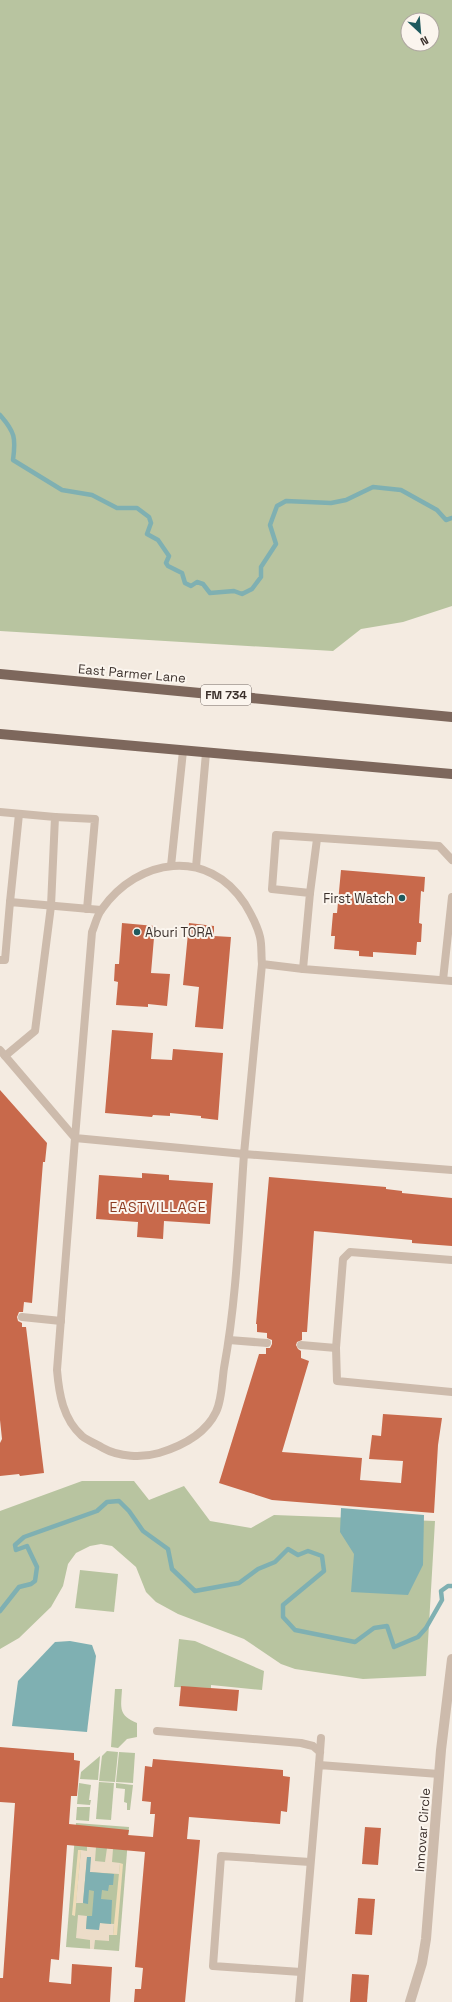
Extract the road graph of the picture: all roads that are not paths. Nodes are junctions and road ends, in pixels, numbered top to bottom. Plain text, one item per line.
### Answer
1 (0, 674) edge
2 (452, 717) edge
3 (0, 734) edge
4 (183, 751) junction
5 (206, 753) junction
6 (452, 774) edge
7 (0, 812) edge
8 (19, 814) junction
9 (55, 817) junction
10 (317, 839) junction
11 (452, 860) edge
12 (171, 866) junction
13 (196, 867) junction
14 (310, 893) junction
15 (452, 897) edge
16 (10, 902) junction
17 (51, 906) junction
18 (87, 909) junction
19 (101, 910) junction
20 (0, 960) edge
21 (262, 964) junction
22 (303, 969) junction
23 (443, 980) junction
24 (452, 981) edge
25 (2, 1053) edge
26 (75, 1138) junction
27 (244, 1154) junction
28 (452, 1170) edge
29 (452, 1260) edge
30 (22, 1317) dead end
31 (61, 1321) junction
32 (229, 1340) junction
33 (267, 1343) dead end
34 (301, 1345) dead end
35 (336, 1348) junction
36 (452, 1392) edge
37 (452, 1662) edge
38 (157, 1732) dead end
39 (321, 1738) dead end
40 (320, 1752) junction
41 (319, 1765) junction
42 (439, 1774) junction
43 (310, 1862) junction
44 (301, 1972) junction
45 (299, 2002) edge
46 (410, 2002) edge

1 - 2 main road, East Parmer Lane / FM 734
3 - 4 main road
4 - 5 main road
4 - 12 lane
5 - 6 main road
5 - 13 lane
7 - 8 lane
8 - 9 lane
8 - 16 lane
9 - 17 lane
9 - 18 lane
10 - 11 lane
10 - 14 lane
10 - 14 lane
12 - 13 lane
12 - 19 lane
13 - 21 lane
14 - 22 lane
15 - 23 lane
16 - 17 lane
16 - 20 lane
17 - 18 lane
17 - 25 lane
18 - 19 lane
19 - 26 lane
21 - 22 lane
21 - 27 lane
22 - 23 lane
23 - 24 lane
25 - 26 lane
26 - 27 lane
26 - 31 lane
27 - 28 lane
27 - 32 lane
29 - 35 lane
30 - 31 lane
31 - 32 lane
32 - 33 lane
34 - 35 lane
35 - 36 lane
37 - 42 street, Innovar Circle
38 - 40 lane
39 - 40 lane
40 - 41 lane
41 - 42 lane
41 - 43 lane
42 - 46 street, Innovar Circle
43 - 44 lane
43 - 44 lane
44 - 45 lane

